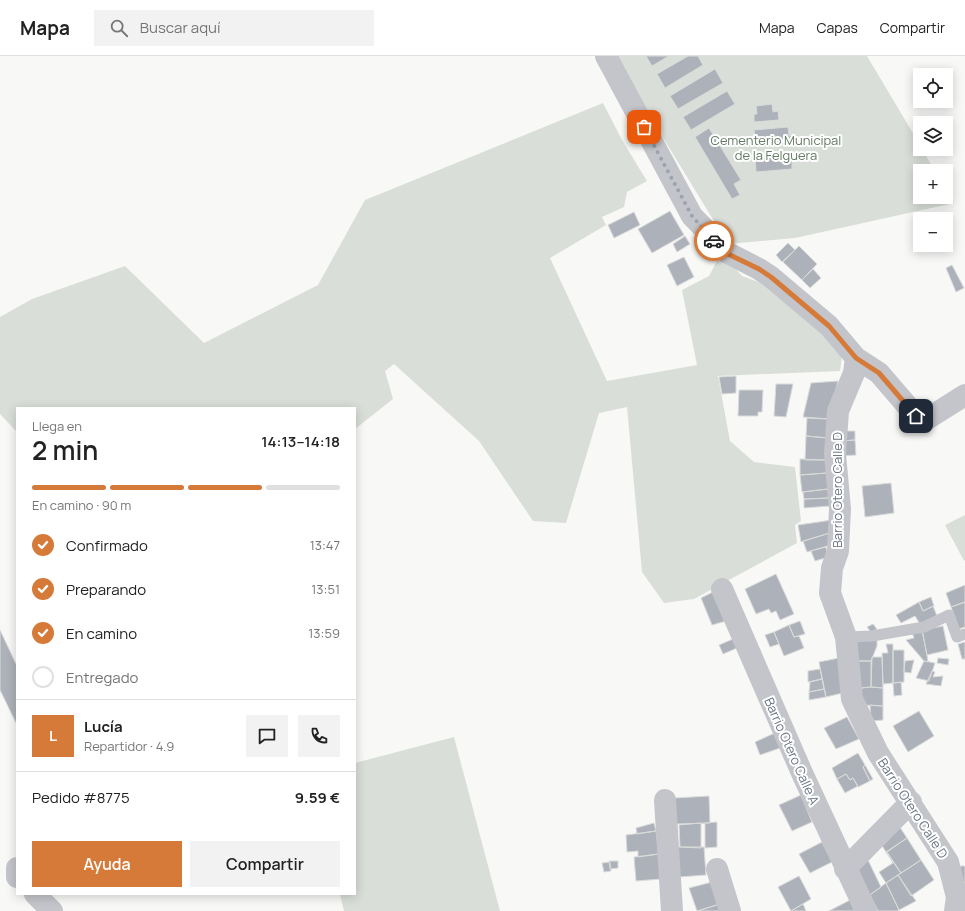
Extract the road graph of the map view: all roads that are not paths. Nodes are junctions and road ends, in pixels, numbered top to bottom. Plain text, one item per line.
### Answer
1 (606, 56) edge
2 (856, 358) junction
3 (965, 395) edge
4 (722, 589) dead end
5 (965, 634) edge
6 (846, 637) junction
7 (665, 800) dead end
8 (911, 802) junction
9 (717, 869) dead end
10 (845, 869) junction
11 (36, 895) edge
12 (52, 911) edge
13 (672, 911) edge
14 (730, 911) edge
15 (866, 911) edge
16 (955, 911) edge

1 - 2 street
2 - 3 street
2 - 6 street, Barrio Otero Calle D
4 - 10 street, Barrio Otero Calle A
5 - 6 lane
6 - 8 street, Barrio Otero Calle D
7 - 13 street
8 - 10 street
8 - 16 street, Barrio Otero Calle D
9 - 14 street
10 - 15 street, Barrio Otero Calle A
11 - 12 street

